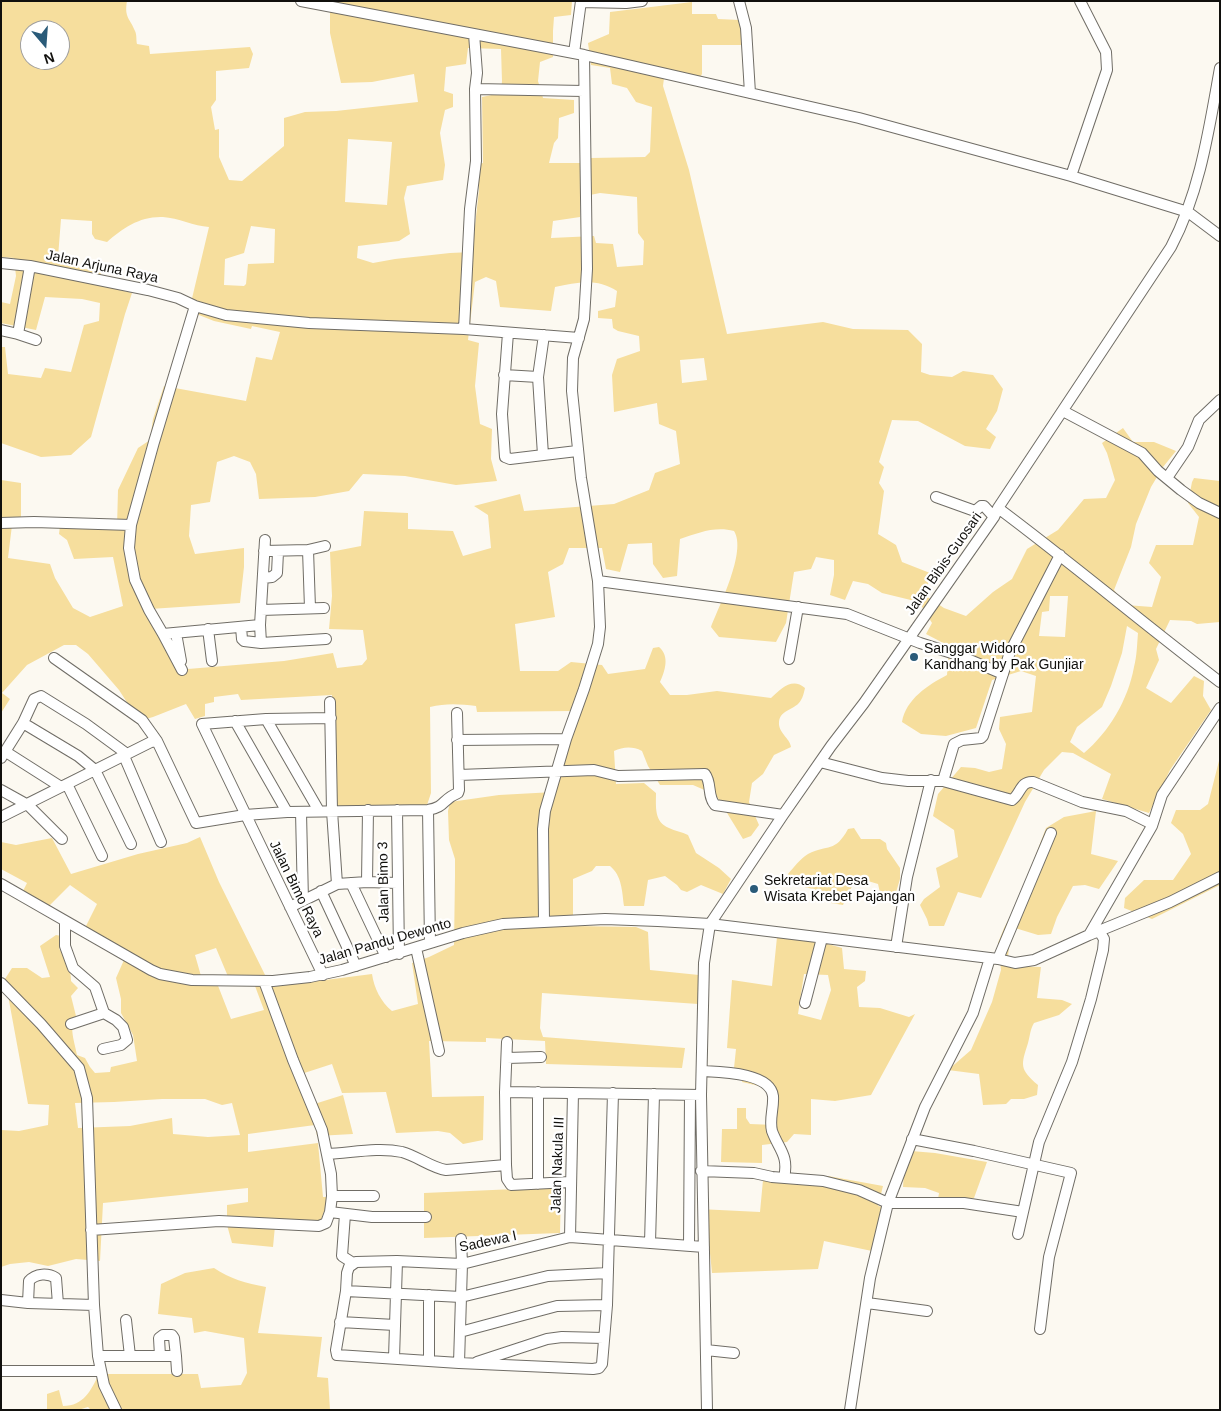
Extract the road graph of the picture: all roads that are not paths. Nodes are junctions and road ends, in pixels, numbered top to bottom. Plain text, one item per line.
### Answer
1 (301, 1) edge
2 (581, 1) edge
3 (642, 1) edge
4 (739, 1) edge
5 (1080, 1) edge
6 (474, 34) junction
7 (579, 54) junction
8 (1220, 68) edge
9 (475, 89) junction
10 (1218, 90) edge
11 (584, 91) junction
12 (750, 93) junction
13 (1071, 176) junction
14 (1188, 212) junction
15 (1220, 236) edge
16 (1, 263) edge
17 (30, 266) junction
18 (195, 306) junction
19 (464, 329) junction
20 (1, 330) edge
21 (508, 333) junction
22 (18, 334) junction
23 (544, 336) junction
24 (579, 338) junction
25 (36, 340) dead end
26 (504, 375) junction
27 (538, 377) junction
28 (1220, 400) edge
29 (1063, 412) junction
30 (577, 451) junction
31 (544, 456) junction
32 (1167, 478) junction
33 (936, 497) dead end
34 (996, 513) junction
35 (1220, 513) edge
36 (1, 523) edge
37 (131, 525) junction
38 (265, 540) dead end
39 (325, 546) dead end
40 (308, 550) junction
41 (264, 551) junction
42 (278, 552) junction
43 (1060, 555) junction
44 (263, 578) junction
45 (598, 581) junction
46 (798, 607) junction
47 (310, 608) junction
48 (324, 608) dead end
49 (261, 610) junction
50 (260, 625) junction
51 (241, 627) junction
52 (208, 629) junction
53 (176, 632) junction
54 (163, 634) junction
55 (909, 638) junction
56 (326, 639) dead end
57 (261, 643) junction
58 (54, 658) dead end
59 (789, 659) dead end
60 (212, 662) dead end
61 (1003, 674) junction
62 (1220, 682) edge
63 (330, 702) dead end
64 (1220, 708) edge
65 (457, 713) dead end
66 (331, 718) junction
67 (266, 719) junction
68 (235, 721) junction
69 (23, 723) junction
70 (566, 738) junction
71 (457, 740) junction
72 (157, 741) junction
73 (4, 755) edge
74 (125, 755) junction
75 (820, 762) junction
76 (95, 770) junction
77 (556, 772) junction
78 (459, 774) junction
79 (931, 780) junction
80 (943, 781) junction
81 (64, 786) junction
82 (1, 790) edge
83 (28, 804) junction
84 (368, 810) junction
85 (397, 810) junction
86 (428, 810) junction
87 (319, 811) junction
88 (332, 811) junction
89 (287, 812) junction
90 (301, 812) junction
91 (245, 815) junction
92 (783, 815) junction
93 (1, 818) edge
94 (1152, 824) junction
95 (1051, 833) dead end
96 (62, 839) dead end
97 (161, 842) dead end
98 (131, 844) dead end
99 (102, 856) dead end
100 (1220, 877) edge
101 (367, 882) junction
102 (397, 882) junction
103 (351, 883) junction
104 (1, 884) edge
105 (336, 884) junction
106 (321, 891) junction
107 (303, 900) junction
108 (290, 907) junction
109 (65, 921) junction
110 (544, 921) junction
111 (710, 924) junction
112 (1099, 931) junction
113 (1089, 935) junction
114 (822, 938) junction
115 (430, 943) junction
116 (896, 947) junction
117 (416, 948) junction
118 (398, 954) junction
119 (386, 957) junction
120 (994, 959) junction
121 (356, 966) junction
122 (323, 975) junction
123 (264, 981) junction
124 (1, 983) edge
125 (805, 1003) dead end
126 (104, 1013) junction
127 (71, 1024) dead end
128 (507, 1042) dead end
129 (103, 1049) dead end
130 (440, 1050) dead end
131 (506, 1058) junction
132 (541, 1058) dead end
133 (702, 1070) junction
134 (505, 1092) junction
135 (538, 1092) junction
136 (574, 1093) junction
137 (613, 1093) junction
138 (654, 1094) junction
139 (690, 1095) junction
140 (700, 1095) junction
141 (912, 1139) junction
142 (327, 1154) junction
143 (1033, 1164) junction
144 (506, 1165) junction
145 (701, 1171) junction
146 (784, 1178) junction
147 (570, 1182) junction
148 (538, 1184) junction
149 (332, 1196) junction
150 (374, 1196) dead end
151 (888, 1203) junction
152 (330, 1212) junction
153 (1023, 1212) junction
154 (345, 1214) junction
155 (426, 1217) dead end
156 (689, 1221) junction
157 (704, 1221) junction
158 (92, 1230) junction
159 (1018, 1234) dead end
160 (570, 1237) junction
161 (461, 1239) dead end
162 (609, 1240) junction
163 (650, 1243) junction
164 (689, 1246) junction
165 (704, 1247) junction
166 (397, 1261) junction
167 (353, 1263) junction
168 (462, 1264) junction
169 (608, 1273) junction
170 (346, 1291) junction
171 (396, 1293) junction
172 (429, 1295) junction
173 (461, 1297) junction
174 (1, 1300) edge
175 (28, 1303) junction
176 (867, 1303) junction
177 (58, 1304) junction
178 (94, 1305) junction
179 (607, 1305) junction
180 (927, 1311) dead end
181 (126, 1320) dead end
182 (340, 1322) junction
183 (395, 1325) junction
184 (1040, 1329) dead end
185 (460, 1332) junction
186 (604, 1338) junction
187 (706, 1350) junction
188 (734, 1353) dead end
189 (98, 1356) junction
190 (130, 1356) junction
191 (160, 1356) junction
192 (176, 1356) junction
193 (394, 1358) junction
194 (429, 1361) junction
195 (458, 1363) junction
196 (474, 1364) junction
197 (101, 1371) junction
198 (177, 1371) dead end
199 (1, 1372) edge
200 (116, 1410) edge
201 (707, 1410) edge
202 (850, 1410) edge

1 - 6 street
2 - 3 street
2 - 7 street
4 - 12 street
5 - 13 street
6 - 7 street
6 - 9 street
7 - 11 street
7 - 12 street
8 - 10 street, Jalan Bibis-Guosari
9 - 11 street
9 - 19 street
10 - 14 street, Jalan Bibis-Guosari
11 - 24 street
12 - 13 street
13 - 14 street
14 - 15 street
14 - 29 street, Jalan Bibis-Guosari
16 - 17 street, Jalan Arjuna Raya
17 - 18 street, Jalan Arjuna Raya
17 - 22 street
18 - 19 street, Jalan Arjuna Raya
18 - 37 street
19 - 21 street, Jalan Arjuna Raya
20 - 22 street
21 - 23 street, Jalan Arjuna Raya
21 - 26 street
22 - 25 street
23 - 24 street, Jalan Arjuna Raya
23 - 27 street
24 - 30 street
26 - 27 street
26 - 31 street
27 - 31 street
28 - 32 street
29 - 32 street
29 - 34 street, Jalan Bibis-Guosari
30 - 31 street
30 - 45 street
32 - 35 street
33 - 34 street
34 - 43 street
34 - 55 street, Jalan Bibis-Guosari
36 - 37 street
37 - 54 street
38 - 41 street
39 - 40 street
40 - 42 street
40 - 47 street
41 - 42 street
41 - 44 street
42 - 44 street
43 - 61 street
43 - 62 street
44 - 49 street
45 - 46 street
45 - 70 street
46 - 55 street
46 - 59 street
47 - 48 street
47 - 49 street
49 - 50 street
50 - 51 street
50 - 57 street
51 - 52 street
51 - 57 street
52 - 53 street
52 - 60 street
53 - 54 street
53 - 54 street
55 - 61 street
55 - 75 street, Jalan Bibis-Guosari
56 - 57 street
58 - 72 street
61 - 80 street
63 - 66 street
64 - 94 street
65 - 71 street
66 - 67 street
66 - 88 street
67 - 68 street
67 - 87 street
68 - 89 street
68 - 91 street, Jalan Bimo Raya
69 - 73 street
69 - 74 street
69 - 76 street
70 - 71 street
70 - 77 street
71 - 78 street
72 - 74 street
72 - 91 street
73 - 81 street
74 - 76 street
74 - 97 street
75 - 79 street
75 - 92 street, Jalan Bibis-Guosari
76 - 81 street
76 - 98 street
77 - 78 street
77 - 92 street
77 - 110 street
78 - 86 street
79 - 80 street
79 - 116 street
80 - 94 street
81 - 83 street
81 - 99 street
82 - 83 street
83 - 93 street
83 - 96 street
84 - 85 street
84 - 88 street
84 - 101 street
85 - 86 street
85 - 102 street, Jalan Bimo 3
86 - 115 street
87 - 88 street
87 - 90 street
88 - 105 street
89 - 90 street
89 - 91 street
90 - 107 street
91 - 108 street, Jalan Bimo Raya
92 - 111 street, Jalan Bibis-Guosari
94 - 113 street
95 - 120 street
100 - 112 street, Jalan Pandu Dewonto
101 - 102 street
101 - 103 street
102 - 118 street, Jalan Bimo 3
103 - 105 street
103 - 119 street
104 - 109 street, Jalan Pandu Dewonto
105 - 106 street
106 - 107 street
106 - 121 street
107 - 108 street
108 - 122 street, Jalan Bimo Raya
109 - 123 street, Jalan Pandu Dewonto
109 - 126 street
110 - 111 street, Jalan Pandu Dewonto
110 - 115 street, Jalan Pandu Dewonto
111 - 114 street, Jalan Pandu Dewonto
111 - 133 street
112 - 113 street, Jalan Pandu Dewonto
112 - 143 street
113 - 120 street, Jalan Pandu Dewonto
114 - 116 street, Jalan Pandu Dewonto
114 - 125 street
115 - 117 street, Jalan Pandu Dewonto
116 - 120 street, Jalan Pandu Dewonto
117 - 118 street, Jalan Pandu Dewonto
117 - 130 street
118 - 119 street, Jalan Pandu Dewonto
119 - 121 street, Jalan Pandu Dewonto
120 - 141 street
121 - 122 street, Jalan Pandu Dewonto
122 - 123 street, Jalan Pandu Dewonto
123 - 142 street
124 - 158 street
126 - 127 street
126 - 129 street
128 - 131 street
131 - 132 street
131 - 134 street
133 - 140 street
133 - 146 street
134 - 135 street
134 - 144 street
135 - 136 street
135 - 148 street
136 - 137 street
136 - 147 street, Jalan Nakula III
137 - 138 street
137 - 162 street
138 - 139 street
138 - 163 street
139 - 140 street
139 - 156 street
140 - 145 street
141 - 143 street
141 - 151 street
142 - 144 street
142 - 149 street
143 - 153 street
143 - 184 street
144 - 148 street
145 - 146 street
145 - 157 street
146 - 151 street
147 - 148 street
147 - 160 street, Jalan Nakula III
149 - 150 street
149 - 152 street
151 - 153 street
151 - 176 street
152 - 154 street
152 - 158 street
153 - 159 street
154 - 155 street
154 - 167 street
156 - 157 street
156 - 164 street
157 - 165 street
158 - 178 street
160 - 162 street, Sadewa I
160 - 168 street, Sadewa I
161 - 168 street
162 - 163 street, Sadewa I
162 - 169 street
163 - 164 street, Sadewa I
164 - 165 street, Sadewa I
165 - 187 street
166 - 167 street, Sadewa I
166 - 168 street, Sadewa I
166 - 171 street
167 - 170 street
168 - 173 street
169 - 173 street
169 - 179 street
170 - 171 street
170 - 182 street
171 - 172 street
171 - 183 street
172 - 173 street
172 - 194 street
173 - 185 street
174 - 175 street
175 - 177 street
175 - 177 street
176 - 180 street
176 - 202 street
177 - 178 street
178 - 189 street
179 - 185 street
179 - 186 street
181 - 190 street
182 - 183 street
182 - 193 street
183 - 193 street
185 - 195 street
186 - 196 street
186 - 196 street
187 - 188 street
187 - 201 street
189 - 190 street
189 - 197 street
190 - 191 street
191 - 192 street
191 - 192 street
192 - 198 street
193 - 194 street
194 - 195 street
195 - 196 street
197 - 199 street
197 - 200 street

